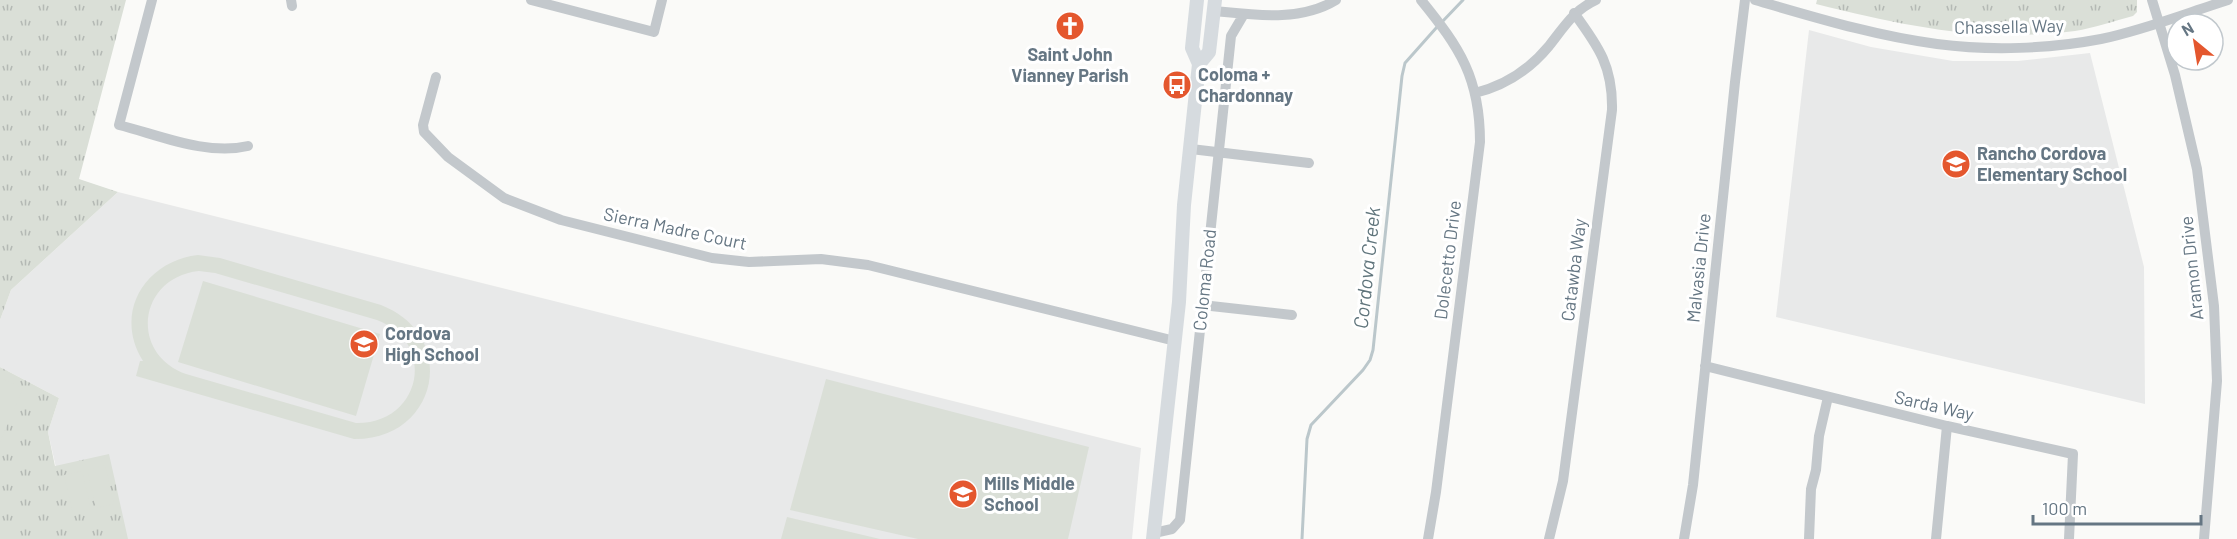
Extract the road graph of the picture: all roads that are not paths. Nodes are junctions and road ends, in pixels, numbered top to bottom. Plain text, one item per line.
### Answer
1 (152, 0) edge
2 (531, 0) edge
3 (662, 0) edge
4 (1197, 0) edge
5 (1336, 0) edge
6 (1422, 0) edge
7 (1596, 0) edge
8 (1745, 0) edge
9 (1755, 0) edge
10 (2152, 0) edge
11 (2228, 0) edge
12 (1215, 5) edge
13 (1574, 13) junction
14 (1244, 14) junction
15 (2160, 22) junction
16 (1193, 43) junction
17 (1199, 64) junction
18 (436, 77) dead end
19 (1475, 93) junction
20 (248, 147) dead end
21 (1191, 149) junction
22 (1218, 152) junction
23 (1309, 163) dead end
24 (1203, 305) junction
25 (1292, 315) dead end
26 (1175, 341) junction
27 (1705, 366) junction
28 (1828, 397) junction
29 (1947, 426) junction
30 (1153, 536) edge
31 (1428, 539) edge
32 (1549, 539) edge
33 (1684, 539) edge
34 (1809, 539) edge
35 (1936, 539) edge
36 (2069, 539) edge
37 (2204, 539) edge

1 - 20 street
2 - 3 street
4 - 16 main road, Coloma Road
5 - 14 street
6 - 19 street, Dolecetto Drive
7 - 13 street
8 - 27 street, Malvasia Drive
9 - 15 street, Chassella Way
10 - 15 street, Aramon Drive
11 - 15 street, Chassella Way
12 - 14 street
12 - 16 main road
12 - 17 main road, Coloma Road
13 - 19 street
13 - 32 street, Catawba Way
14 - 22 street, Coloma Road
15 - 37 street, Aramon Drive
16 - 17 main road, Coloma Road
17 - 21 main road, Coloma Road
18 - 26 street, Sierra Madre Court
19 - 31 street, Dolecetto Drive
21 - 22 street
21 - 26 main road, Coloma Road
22 - 23 street
22 - 24 street, Coloma Road
24 - 25 street
24 - 30 street, Coloma Road
26 - 30 main road, Coloma Road
27 - 28 street, Sarda Way
27 - 33 street, Malvasia Drive
28 - 29 street, Sarda Way
28 - 34 street
29 - 35 street
29 - 36 street, Sarda Way

